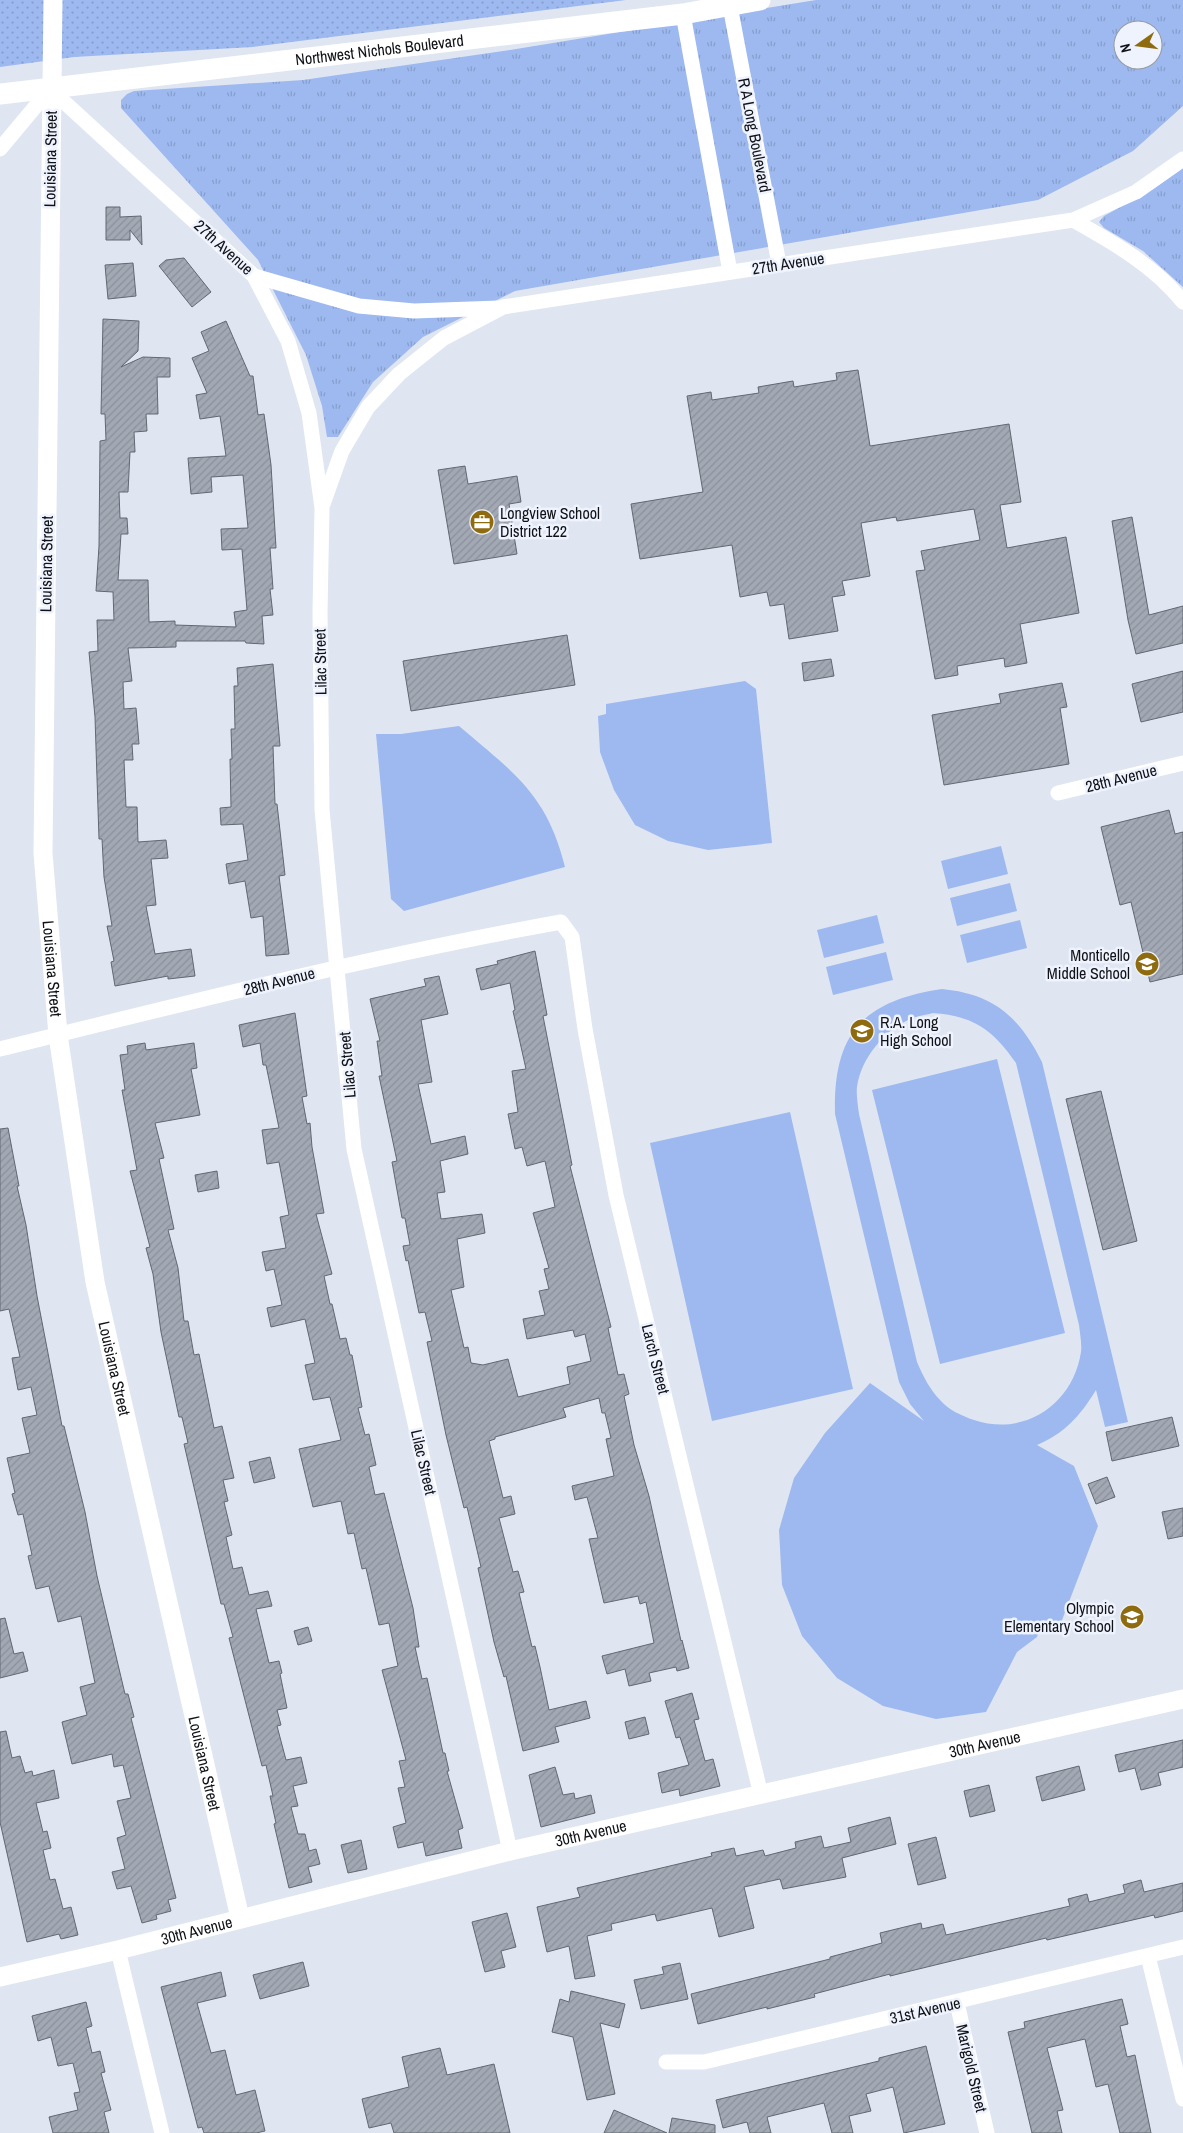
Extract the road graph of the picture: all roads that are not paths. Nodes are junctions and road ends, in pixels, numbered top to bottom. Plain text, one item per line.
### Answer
1 (53, 0) edge
2 (760, 0) edge
3 (730, 6) junction
4 (683, 14) junction
5 (50, 89) junction
6 (0, 94) edge
7 (0, 150) edge
8 (1183, 159) edge
9 (1073, 220) junction
10 (780, 264) junction
11 (730, 272) junction
12 (254, 276) junction
13 (1183, 302) edge
14 (503, 307) junction
15 (322, 508) junction
16 (1183, 763) edge
17 (1058, 793) dead end
18 (561, 922) joint
19 (338, 967) junction
20 (58, 1035) junction
21 (0, 1049) edge
22 (1183, 1699) edge
23 (761, 1795) junction
24 (510, 1850) junction
25 (240, 1918) junction
26 (1183, 1947) edge
27 (118, 1950) junction
28 (1148, 1956) junction
29 (0, 1975) edge
30 (957, 2003) junction
31 (666, 2062) dead end
32 (1183, 2099) edge
33 (162, 2133) edge
34 (988, 2133) edge

1 - 5 street, Louisiana Street
2 - 3 main road, Northwest Nichols Boulevard
3 - 4 main road, Northwest Nichols Boulevard
3 - 10 street, R A Long Boulevard
4 - 5 main road, Northwest Nichols Boulevard
4 - 11 street
5 - 6 main road, Northwest Nichols Boulevard
5 - 7 street
5 - 12 street, 27th Avenue
5 - 20 street, Louisiana Street
8 - 9 street, 27th Avenue
9 - 10 street, 27th Avenue
9 - 13 street
10 - 11 street, 27th Avenue
11 - 14 street, 27th Avenue
12 - 14 street, 27th Avenue
12 - 15 street, Lilac Street
14 - 15 street, 27th Avenue
15 - 19 street, Lilac Street
16 - 17 street, 28th Avenue
18 - 19 street, 28th Avenue
18 - 23 street, Larch Street
19 - 20 street, 28th Avenue
19 - 24 street, Lilac Street
20 - 21 street, 28th Avenue
20 - 25 street, Louisiana Street
22 - 23 street, 30th Avenue
23 - 24 street, 30th Avenue
24 - 25 street, 30th Avenue
25 - 27 street, 30th Avenue
26 - 28 street, 31st Avenue
27 - 29 street, 30th Avenue
27 - 33 street
28 - 30 street, 31st Avenue
28 - 32 street
30 - 31 street, 31st Avenue
30 - 34 street, Marigold Street

